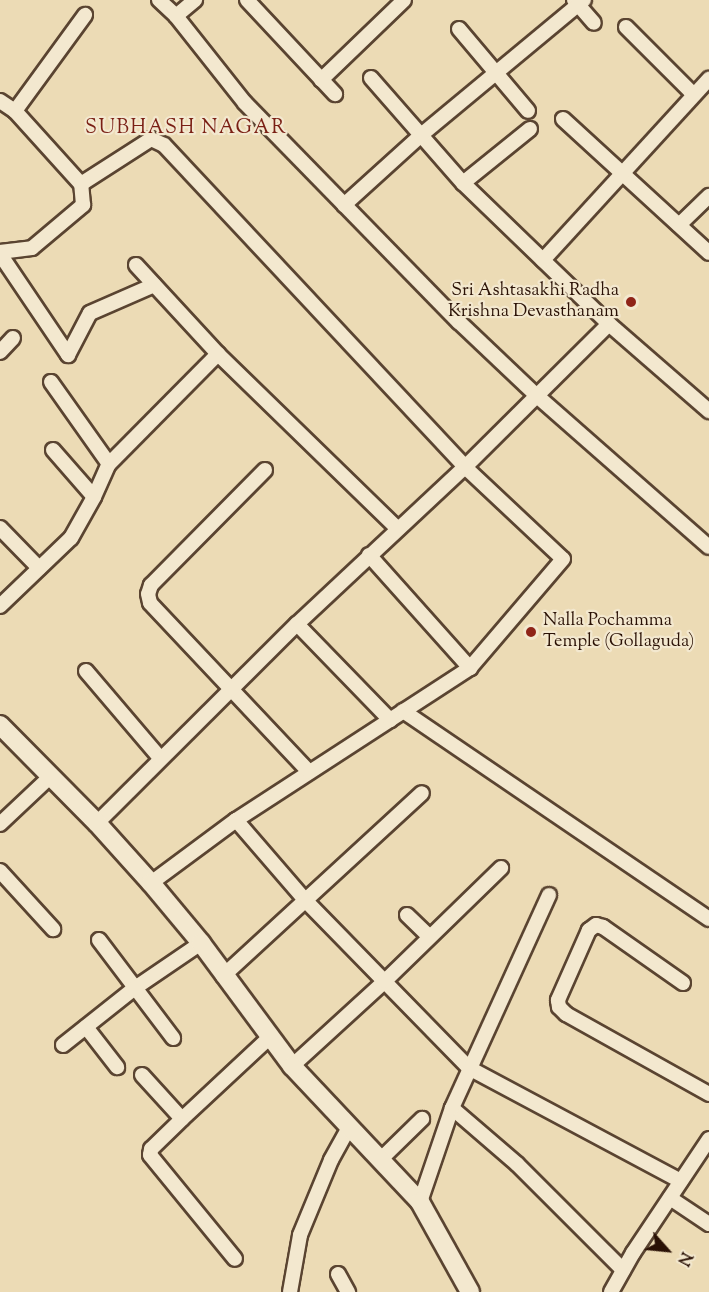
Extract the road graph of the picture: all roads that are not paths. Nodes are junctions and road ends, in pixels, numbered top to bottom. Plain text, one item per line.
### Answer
1 (159, 0) edge
2 (195, 0) edge
3 (247, 0) edge
4 (399, 1) edge
5 (579, 2) edge
6 (85, 15) dead end
7 (176, 16) junction
8 (594, 23) dead end
9 (626, 27) dead end
10 (459, 29) dead end
11 (496, 74) junction
12 (370, 78) dead end
13 (709, 78) edge
14 (321, 80) junction
15 (335, 94) dead end
16 (693, 94) junction
17 (0, 101) edge
18 (15, 111) junction
19 (528, 111) dead end
20 (563, 119) dead end
21 (530, 129) dead end
22 (420, 136) junction
23 (623, 175) junction
24 (463, 183) junction
25 (81, 184) junction
26 (709, 196) edge
27 (344, 205) junction
28 (679, 225) junction
29 (0, 253) edge
30 (709, 253) edge
31 (543, 260) junction
32 (136, 265) dead end
33 (154, 285) junction
34 (609, 324) junction
35 (13, 338) dead end
36 (0, 352) edge
37 (218, 354) junction
38 (51, 382) dead end
39 (536, 396) junction
40 (709, 411) edge
41 (53, 450) dead end
42 (109, 464) junction
43 (465, 467) junction
44 (265, 470) dead end
45 (94, 497) junction
46 (0, 528) edge
47 (398, 529) junction
48 (709, 547) edge
49 (369, 555) junction
50 (39, 568) junction
51 (0, 606) edge
52 (297, 624) junction
53 (470, 668) junction
54 (86, 670) dead end
55 (231, 690) junction
56 (403, 711) junction
57 (390, 720) junction
58 (0, 725) edge
59 (160, 758) junction
60 (309, 772) junction
61 (51, 776) junction
62 (422, 793) dead end
63 (236, 820) junction
64 (98, 823) junction
65 (0, 824) edge
66 (501, 868) dead end
67 (0, 871) edge
68 (151, 883) junction
69 (549, 896) dead end
70 (305, 900) junction
71 (407, 915) dead end
72 (709, 919) edge
73 (53, 929) dead end
74 (429, 936) junction
75 (99, 940) dead end
76 (201, 943) junction
77 (223, 976) junction
78 (385, 981) junction
79 (683, 983) dead end
80 (135, 988) junction
81 (86, 1027) junction
82 (173, 1038) dead end
83 (269, 1038) junction
84 (63, 1044) dead end
85 (292, 1066) junction
86 (117, 1067) dead end
87 (470, 1068) junction
88 (142, 1075) dead end
89 (709, 1094) edge
90 (452, 1108) junction
91 (182, 1119) junction
92 (422, 1119) dead end
93 (349, 1128) junction
94 (709, 1139) edge
95 (380, 1160) junction
96 (681, 1181) junction
97 (670, 1198) junction
98 (420, 1202) junction
99 (709, 1224) edge
100 (235, 1259) dead end
101 (623, 1270) junction
102 (338, 1274) dead end
103 (290, 1292) edge
104 (348, 1292) edge
105 (470, 1292) edge
106 (611, 1292) edge

1 - 7 street
2 - 7 street
3 - 14 street
4 - 14 street
5 - 8 street
5 - 11 street
6 - 18 street
7 - 27 street
9 - 16 street
10 - 11 street
11 - 19 street
11 - 22 street
12 - 22 street
13 - 16 street
14 - 15 street
16 - 23 street
17 - 18 street
18 - 25 street
20 - 23 street
21 - 24 street
22 - 24 street
22 - 27 street
23 - 28 street
23 - 31 street
24 - 31 street
25 - 29 street
25 - 43 street
26 - 28 street
27 - 39 street
28 - 30 street
29 - 33 street
31 - 34 street
32 - 33 street
33 - 37 street
34 - 39 street
34 - 40 street
35 - 36 street
37 - 42 street
37 - 47 street
38 - 42 street
39 - 43 street
39 - 48 street
41 - 45 street
42 - 45 street
43 - 47 street
43 - 53 street
44 - 55 street
45 - 50 street
46 - 50 street
47 - 49 street
49 - 52 street
49 - 53 street
50 - 51 street
52 - 55 street
52 - 57 street
53 - 56 street
54 - 59 street
55 - 59 street
55 - 60 street
56 - 57 street
56 - 72 street
57 - 60 street
58 - 61 street
59 - 64 street
60 - 63 street
61 - 64 street
61 - 65 street
62 - 70 street
63 - 68 street
63 - 70 street
64 - 68 street
66 - 74 street
67 - 73 street
68 - 76 street
69 - 87 street
70 - 77 street
70 - 78 street
71 - 74 street
74 - 78 street
75 - 80 street
76 - 77 street
76 - 80 street
77 - 83 street
78 - 85 street
78 - 87 street
79 - 89 street
80 - 81 street
80 - 82 street
81 - 84 street
81 - 86 street
83 - 85 street
83 - 91 street
85 - 93 street
87 - 90 street
87 - 96 street
88 - 91 street
90 - 98 street
90 - 101 street
91 - 100 street
92 - 95 street
93 - 95 street
93 - 103 street
94 - 96 street
95 - 98 street
96 - 97 street
97 - 99 street
97 - 101 street
98 - 105 street
101 - 106 street
102 - 104 street

